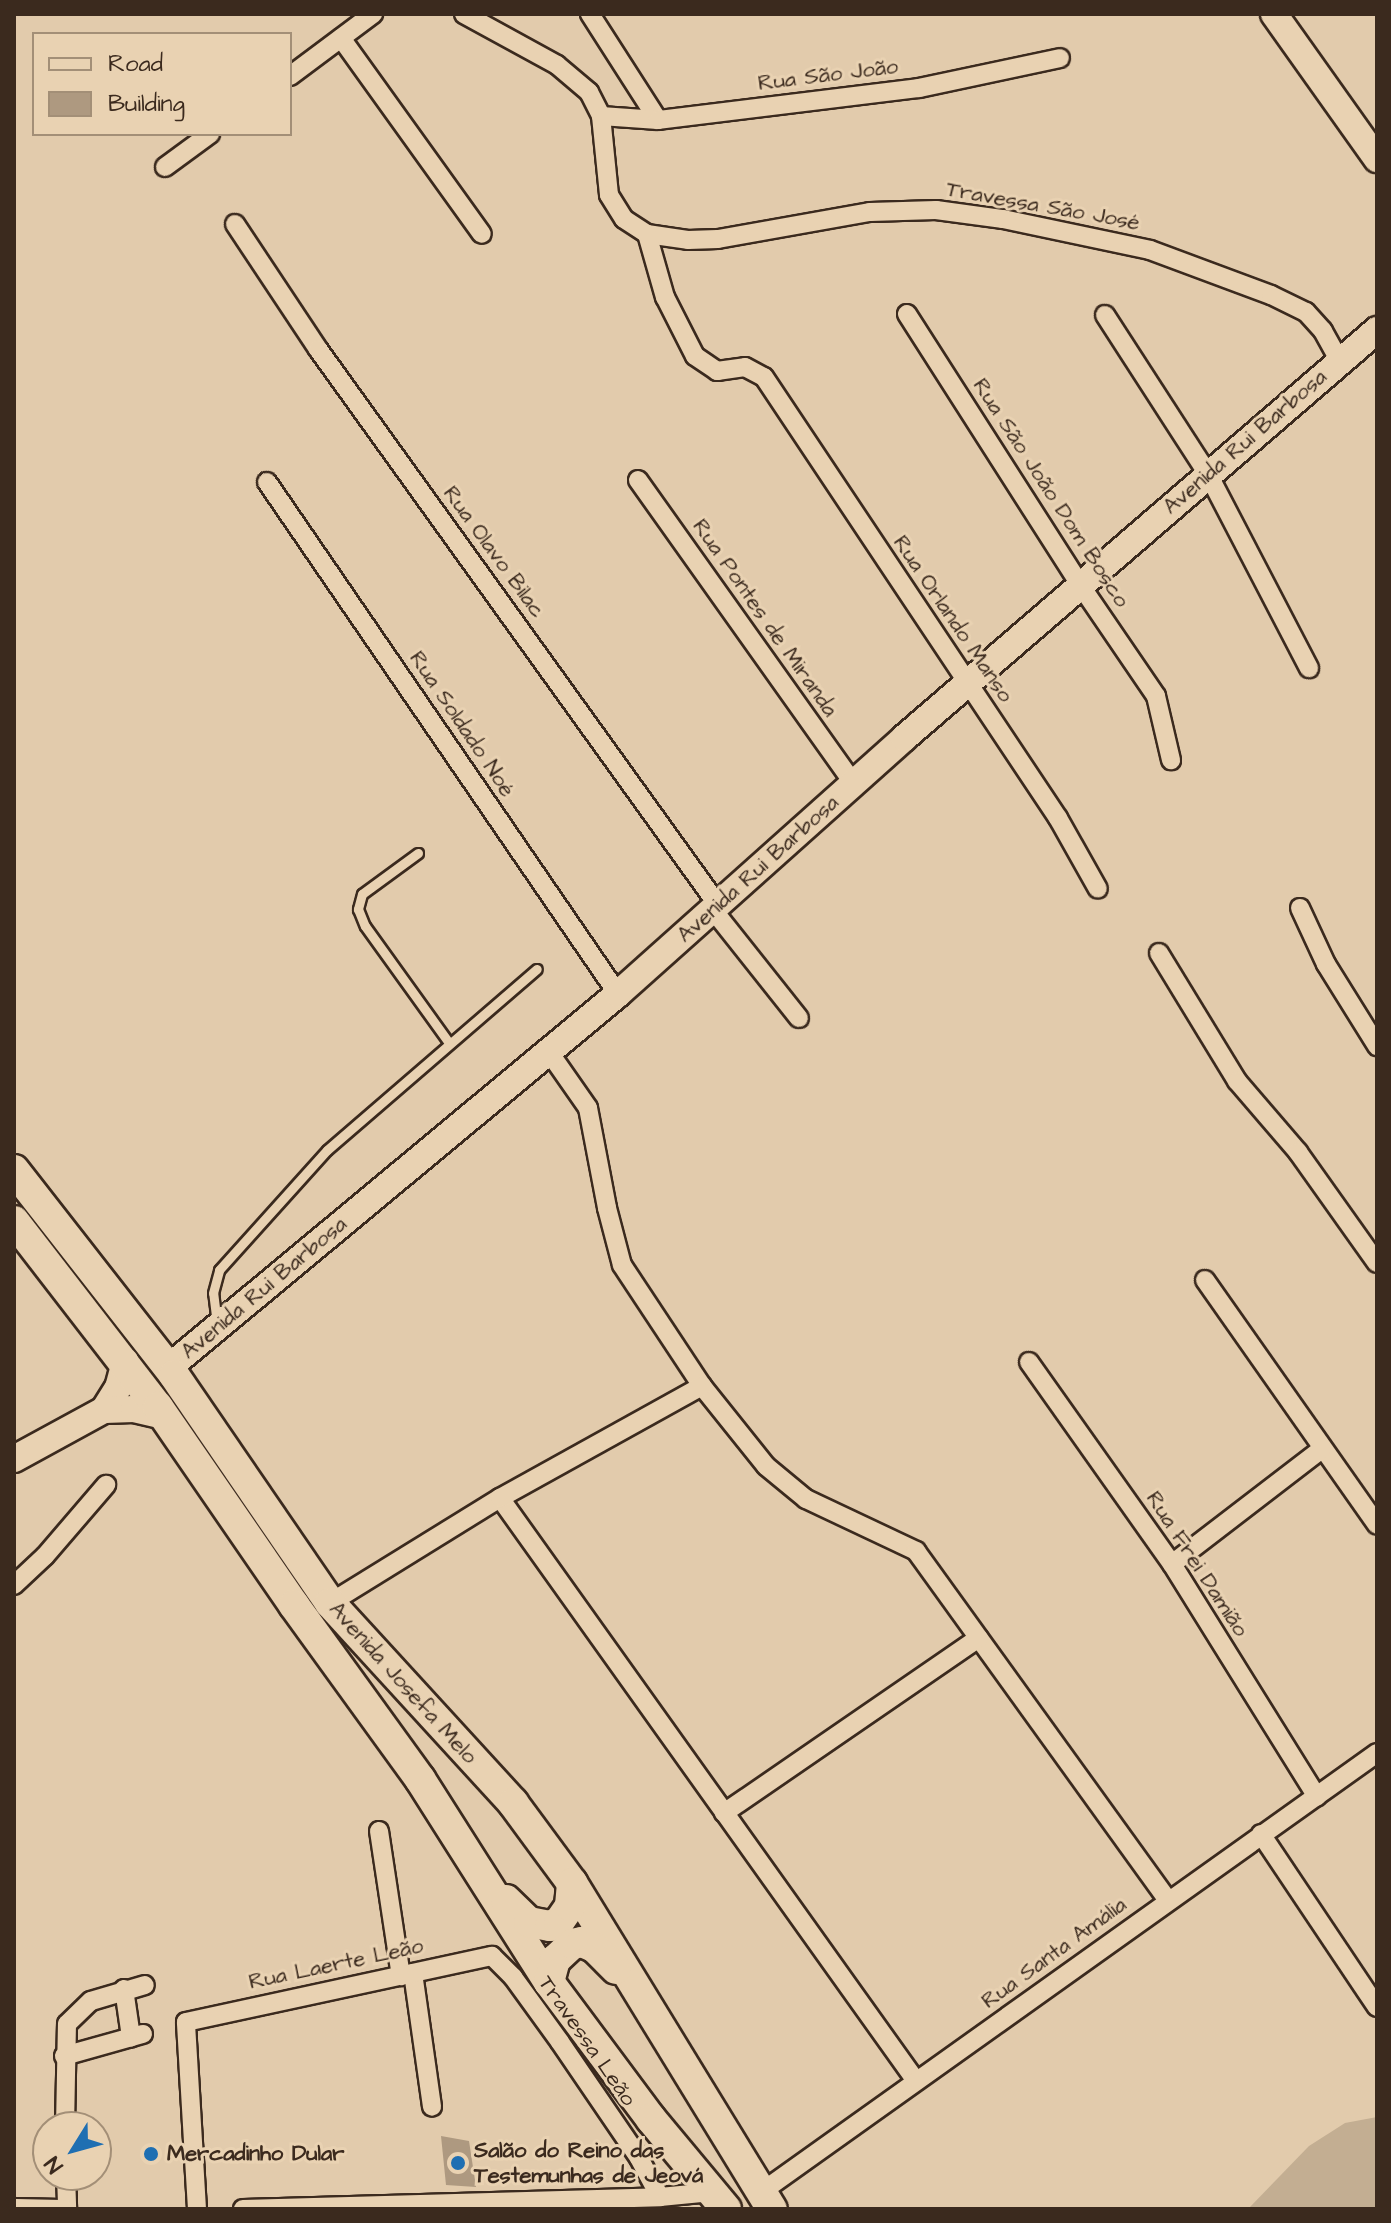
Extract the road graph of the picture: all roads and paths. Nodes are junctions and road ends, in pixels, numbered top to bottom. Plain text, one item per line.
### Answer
1 (373, 14) edge
2 (464, 14) edge
3 (590, 14) edge
4 (1274, 14) edge
5 (341, 38) junction
6 (1060, 58) dead end
7 (292, 75) edge
8 (601, 116) junction
9 (658, 120) junction
10 (207, 136) edge
11 (1377, 159) edge
12 (165, 167) dead end
13 (235, 224) dead end
14 (482, 234) dead end
15 (647, 234) junction
16 (907, 314) dead end
17 (1105, 315) dead end
18 (1377, 330) edge
19 (1339, 360) junction
20 (1208, 474) junction
21 (638, 480) dead end
22 (267, 482) dead end
23 (1081, 586) junction
24 (1309, 668) dead end
25 (966, 684) junction
26 (1171, 760) dead end
27 (853, 783) junction
28 (418, 853) dead end
29 (1098, 889) dead end
30 (716, 908) junction
31 (1300, 908) dead end
32 (1159, 953) dead end
33 (537, 969) dead end
34 (618, 994) junction
35 (799, 1018) dead end
36 (449, 1043) junction
37 (1377, 1046) edge
38 (549, 1052) junction
39 (14, 1170) edge
40 (14, 1221) edge
41 (1377, 1263) edge
42 (1205, 1280) dead end
43 (217, 1327) junction
44 (125, 1361) junction
45 (1029, 1362) dead end
46 (168, 1368) junction
47 (702, 1386) junction
48 (104, 1410) junction
49 (164, 1416) junction
50 (1322, 1449) junction
51 (14, 1459) edge
52 (106, 1485) dead end
53 (500, 1498) junction
54 (1377, 1525) edge
55 (1172, 1564) junction
56 (14, 1585) edge
57 (330, 1603) junction
58 (979, 1638) junction
59 (1377, 1753) edge
60 (1317, 1797) junction
61 (724, 1813) junction
62 (379, 1831) dead end
63 (1261, 1834) junction
64 (479, 1872) junction
65 (572, 1883) junction
66 (1168, 1901) junction
67 (495, 1958) joint
68 (407, 1974) junction
69 (549, 1982) junction
70 (145, 1985) dead end
71 (124, 1989) junction
72 (645, 2000) junction
73 (1377, 2007) edge
74 (570, 2034) junction
75 (64, 2056) junction
76 (916, 2081) junction
77 (432, 2107) dead end
78 (65, 2111) edge
79 (660, 2197) junction
80 (719, 2200) edge
81 (766, 2201) edge
82 (14, 2208) edge
83 (66, 2209) edge
84 (197, 2209) edge
85 (243, 2209) edge

1 - 5 street
2 - 8 street
3 - 9 street
4 - 11 street
5 - 7 street
5 - 14 street
6 - 9 street, Rua São João
8 - 9 street, Rua São João
8 - 15 street
10 - 12 street
13 - 30 street, Rua Olavo Bilac
15 - 19 street, Travessa São José
15 - 25 street, Rua Orlando Manso
16 - 23 street, Rua São João Dom Bosco
17 - 20 street
18 - 19 street, Avenida Rui Barbosa
19 - 20 street, Avenida Rui Barbosa
20 - 23 street, Avenida Rui Barbosa
20 - 24 street
21 - 27 street, Rua Pontes de Miranda
22 - 34 street, Rua Soldado Noé
23 - 25 street, Avenida Rui Barbosa
23 - 26 street, Rua São João Dom Bosco
25 - 27 street, Avenida Rui Barbosa
25 - 29 street, Rua Orlando Manso
27 - 30 street, Avenida Rui Barbosa
28 - 36 lane
30 - 34 street, Avenida Rui Barbosa
30 - 35 street, Rua Olavo Bilac
31 - 37 street
32 - 41 street
33 - 36 lane
34 - 38 street, Avenida Rui Barbosa
36 - 43 lane
38 - 43 street, Avenida Rui Barbosa
38 - 47 street
39 - 46 main road, Avenida Josefa Melo
40 - 44 main road, Avenida Josefa Melo
42 - 50 street
43 - 46 street, Avenida Rui Barbosa
44 - 48 street
44 - 49 main road, Avenida Josefa Melo
45 - 55 street, Rua Frei Damião
46 - 57 main road, Avenida Josefa Melo
47 - 53 street
47 - 58 street
48 - 49 street
48 - 51 street
49 - 64 main road, Avenida Josefa Melo
50 - 54 street
50 - 55 street
52 - 56 street
53 - 57 street
53 - 61 street
55 - 60 street, Rua Frei Damião
57 - 65 main road, Avenida Josefa Melo
58 - 61 street
58 - 66 street
59 - 60 street, Rua Santa Amália
60 - 63 street, Rua Santa Amália
61 - 76 street
62 - 68 street
63 - 66 street, Rua Santa Amália
63 - 73 street
64 - 65 main road
64 - 69 main road, Avenida Josefa Melo
65 - 72 main road, Avenida Josefa Melo
66 - 76 street, Rua Santa Amália
67 - 68 street, Rua Laerte Leão
67 - 74 street, Travessa Leão
68 - 77 street
68 - 84 street, Rua Laerte Leão
69 - 72 main road
69 - 74 main road, Avenida Josefa Melo
70 - 71 street
71 - 75 street
71 - 75 street
72 - 81 main road, Avenida Josefa Melo
74 - 79 street, Travessa Leão
74 - 80 main road, Avenida Josefa Melo
75 - 78 street
76 - 81 street, Rua Santa Amália
79 - 80 street
79 - 85 street
82 - 83 street

